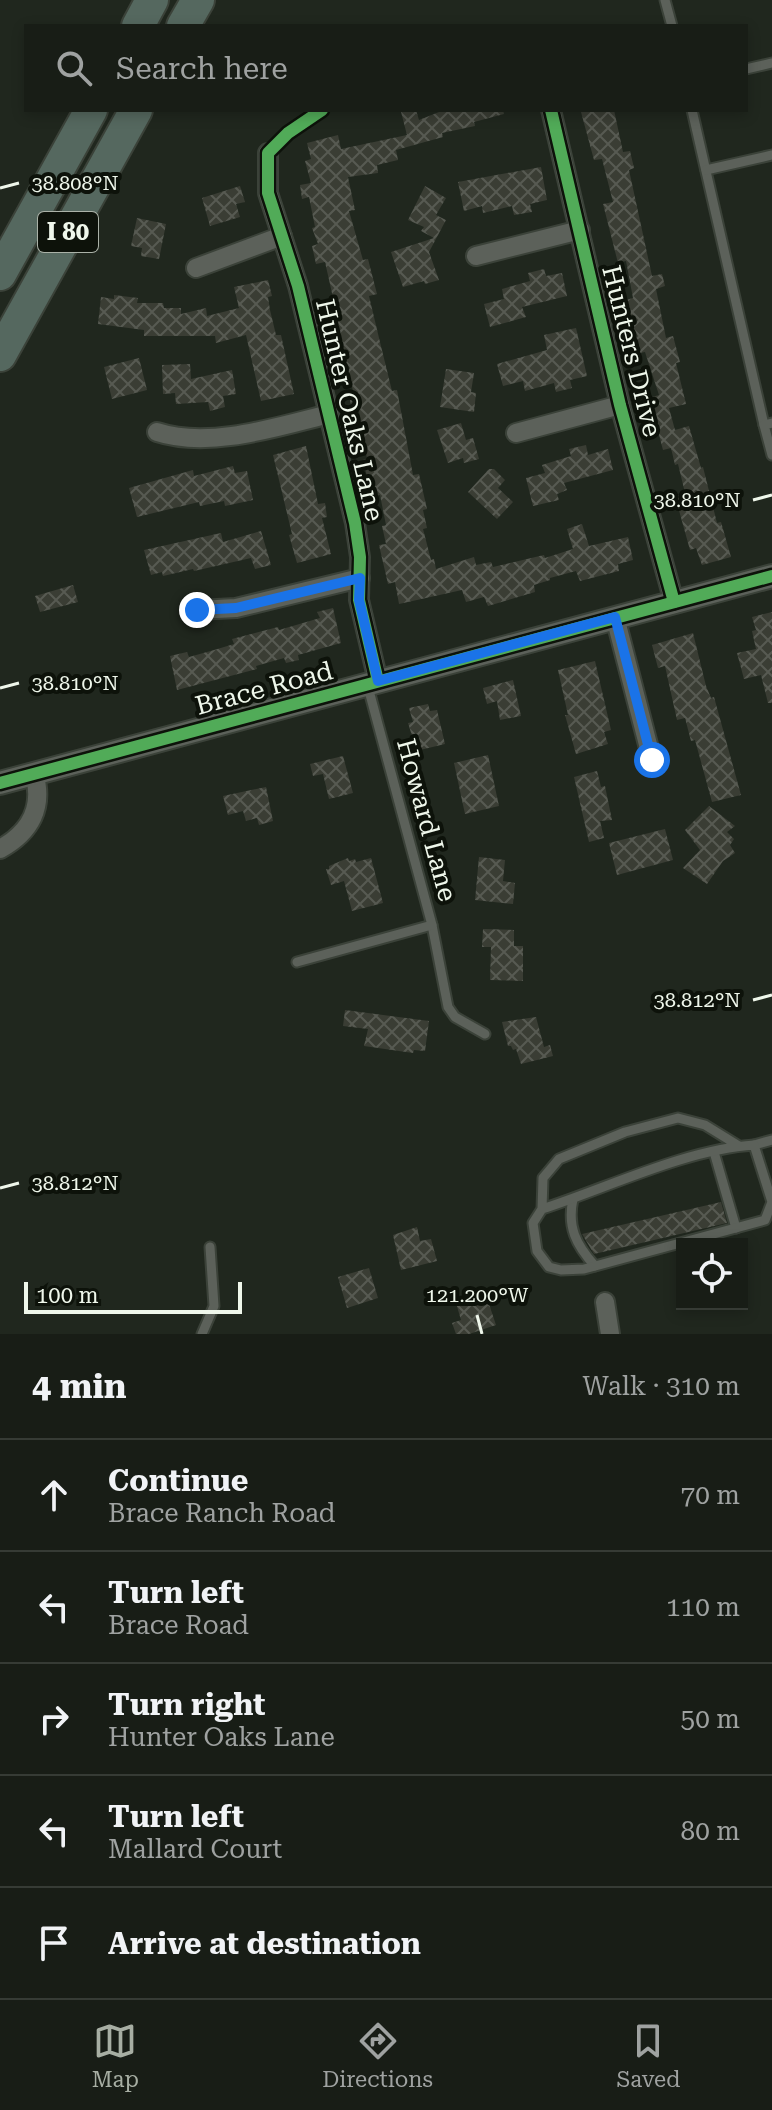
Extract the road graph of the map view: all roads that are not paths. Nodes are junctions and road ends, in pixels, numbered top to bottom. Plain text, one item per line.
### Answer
1 (152, 0) edge
2 (198, 0) edge
3 (665, 0) edge
4 (139, 24) edge
5 (184, 24) edge
6 (671, 24) edge
7 (772, 63) edge
8 (748, 69) edge
9 (90, 112) edge
10 (135, 112) edge
11 (551, 112) edge
12 (692, 112) edge
13 (268, 153) dead end
14 (772, 155) edge
15 (706, 170) junction
16 (580, 230) junction
17 (282, 236) junction
18 (476, 256) dead end
19 (196, 268) dead end
20 (0, 274) edge
21 (0, 355) edge
22 (620, 405) junction
23 (329, 414) junction
24 (768, 424) edge
25 (157, 432) dead end
26 (516, 433) dead end
27 (772, 455) edge
28 (772, 576) edge
29 (360, 578) junction
30 (674, 602) junction
31 (197, 610) dead end
32 (615, 617) junction
33 (372, 682) junction
34 (652, 760) dead end
35 (34, 773) junction
36 (0, 783) edge
37 (0, 849) edge
38 (432, 925) junction
39 (297, 962) dead end
40 (485, 1034) dead end
41 (772, 1140) edge
42 (754, 1145) junction
43 (739, 1146) junction
44 (714, 1152) junction
45 (573, 1199) junction
46 (542, 1209) junction
47 (736, 1228) junction
48 (210, 1247) dead end
49 (595, 1266) junction
50 (605, 1302) dead end
51 (202, 1334) edge
52 (610, 1334) edge

1 - 4 highway
2 - 5 highway
3 - 6 lane
7 - 8 lane
9 - 20 highway, I 80
10 - 21 highway, I 80
11 - 16 street, Hunters Drive
12 - 15 lane
13 - 17 street, Hunter Oaks Lane
14 - 15 lane
15 - 24 lane
16 - 18 street
16 - 22 street, Hunters Drive
17 - 19 street
17 - 23 street, Hunter Oaks Lane
22 - 26 street
22 - 30 street, Hunters Drive
23 - 25 street
23 - 29 street, Hunter Oaks Lane
24 - 27 lane
28 - 30 street, Brace Road
29 - 31 street
29 - 33 street, Hunter Oaks Lane
30 - 32 street, Brace Road
32 - 33 street, Brace Road
32 - 34 street
33 - 35 street, Brace Road
33 - 38 lane, Howard Lane
35 - 36 street, Brace Road
35 - 37 street
38 - 39 lane, Howard Lane
38 - 40 lane
41 - 42 lane
42 - 43 lane
42 - 47 lane
43 - 44 lane
43 - 46 lane
44 - 45 lane
44 - 47 lane
45 - 46 lane
45 - 49 lane
46 - 49 lane
47 - 49 lane
48 - 51 lane
50 - 52 street

